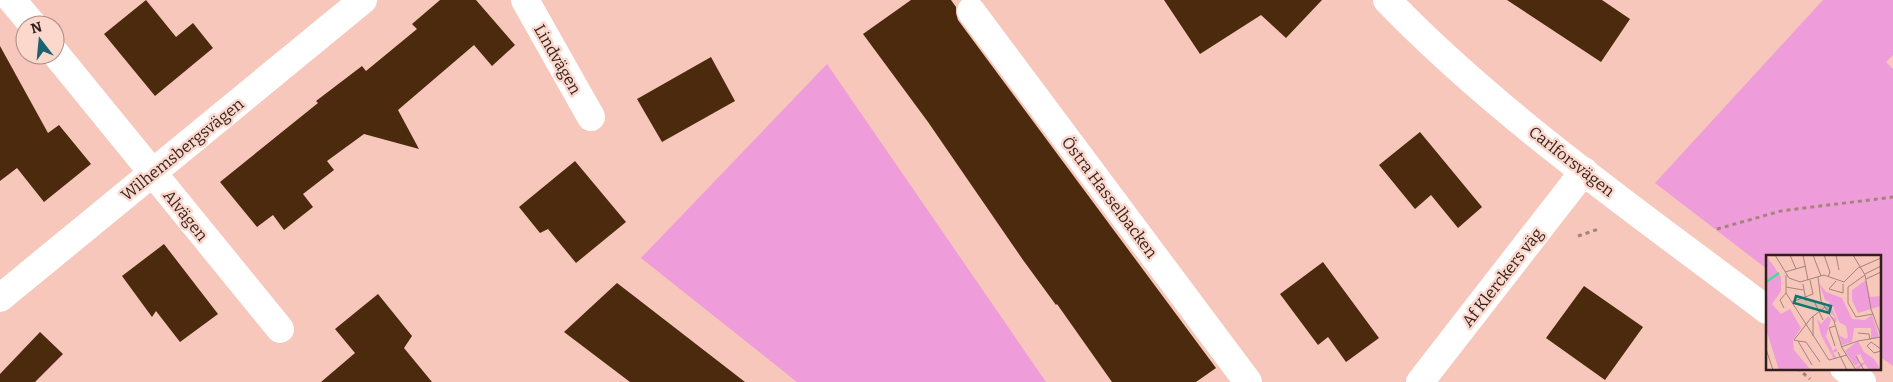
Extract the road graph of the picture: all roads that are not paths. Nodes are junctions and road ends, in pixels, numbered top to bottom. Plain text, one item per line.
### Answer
1 (12, 0) edge
2 (363, 0) edge
3 (525, 0) edge
4 (1387, 0) edge
5 (971, 11) dead end
6 (24, 15) edge
7 (65, 65) edge
8 (591, 117) dead end
9 (1584, 171) junction
10 (152, 173) junction
11 (0, 298) edge
12 (1766, 309) edge
13 (280, 330) dead end
14 (1847, 370) edge
15 (1248, 382) edge
16 (1420, 382) edge
17 (1862, 382) edge

1 - 6 street
2 - 10 street, Wilhemsbergsvägen
3 - 8 street, Lindvägen
4 - 9 street, Carlforsvägen
5 - 15 street, Östra Hasselbacken
7 - 10 street, Alvägen
9 - 12 street, Carlforsvägen
9 - 16 street, Af Klerckers väg
10 - 11 street, Wilhemsbergsvägen
10 - 13 street, Alvägen
14 - 17 street

